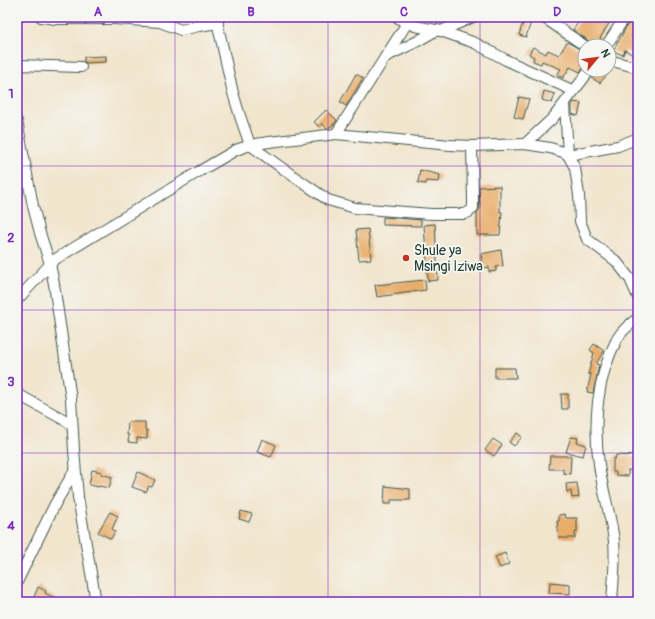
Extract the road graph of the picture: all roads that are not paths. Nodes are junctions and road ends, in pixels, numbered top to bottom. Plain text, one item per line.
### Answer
1 (41, 17) edge
2 (396, 17) edge
3 (473, 17) edge
4 (543, 17) edge
5 (625, 17) edge
6 (161, 20) edge
7 (217, 20) edge
8 (409, 21) edge
9 (439, 30) junction
10 (611, 38) edge
11 (577, 40) edge
12 (385, 58) junction
13 (617, 62) edge
14 (17, 65) edge
15 (81, 68) dead end
16 (638, 68) edge
17 (584, 78) edge
18 (574, 92) junction
19 (565, 104) junction
20 (17, 121) edge
21 (336, 134) junction
22 (638, 138) edge
23 (525, 144) junction
24 (250, 145) junction
25 (472, 146) junction
26 (568, 155) junction
27 (50, 264) junction
28 (638, 297) edge
29 (17, 300) edge
30 (638, 318) edge
31 (17, 394) edge
32 (72, 424) junction
33 (75, 470) junction
34 (17, 582) edge
35 (96, 602) edge
36 (612, 602) edge

1 - 6 street
2 - 8 street
3 - 9 street
4 - 11 street
5 - 10 street
6 - 7 street
7 - 24 street
8 - 9 street
8 - 12 street
9 - 12 street
9 - 18 street
12 - 21 street
13 - 16 street
14 - 15 street
17 - 18 street
18 - 19 street
19 - 23 street
19 - 26 street
20 - 27 street
21 - 24 street
21 - 25 street
22 - 26 street
23 - 25 street
23 - 26 street
24 - 25 street
24 - 27 street
26 - 28 street
27 - 29 street
27 - 32 street
30 - 36 street
31 - 32 street
32 - 33 street
33 - 34 street
33 - 35 street

